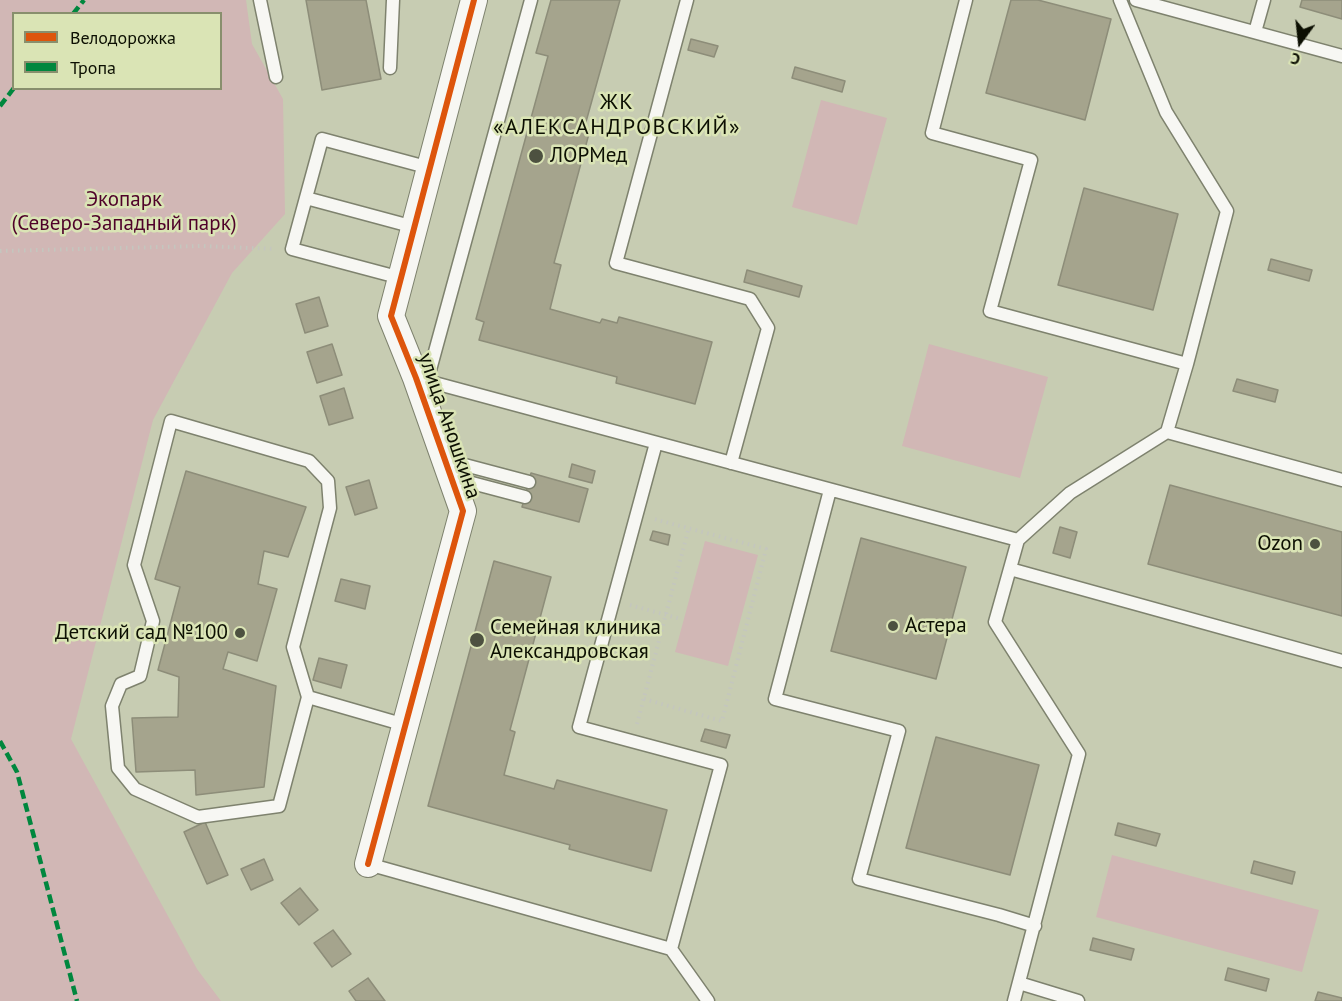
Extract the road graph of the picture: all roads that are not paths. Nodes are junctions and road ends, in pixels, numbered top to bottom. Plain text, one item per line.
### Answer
1 (260, 0) edge
2 (393, 0) edge
3 (474, 0) edge
4 (531, 0) edge
5 (687, 0) edge
6 (966, 0) edge
7 (1120, 0) edge
8 (1136, 0) edge
9 (1264, 0) edge
10 (1165, 4) edge
11 (1256, 32) junction
12 (1342, 56) edge
13 (390, 68) dead end
14 (276, 77) dead end
15 (430, 168) junction
16 (306, 198) junction
17 (414, 226) junction
18 (401, 278) junction
19 (1187, 364) junction
20 (421, 380) junction
21 (1167, 432) junction
22 (656, 443) junction
23 (731, 463) junction
24 (448, 469) junction
25 (1342, 480) edge
26 (529, 482) dead end
27 (830, 490) junction
28 (525, 497) dead end
29 (1018, 540) junction
30 (1010, 569) junction
31 (1342, 662) edge
32 (309, 697) junction
33 (405, 725) junction
34 (368, 864) joint
35 (1035, 926) junction
36 (671, 949) junction
37 (1019, 983) junction
38 (708, 1001) edge
39 (1014, 1001) edge
40 (1078, 1001) edge

1 - 14 lane
2 - 13 lane
3 - 15 street, улица Аношкина
4 - 20 lane
5 - 23 lane
6 - 19 lane
7 - 19 lane
8 - 10 lane
9 - 11 lane
10 - 11 lane
11 - 12 lane
15 - 16 lane
15 - 17 street, улица Аношкина
16 - 17 lane
16 - 18 lane
17 - 18 street, улица Аношкина
18 - 20 street, улица Аношкина
19 - 21 lane
20 - 22 lane
20 - 24 street, улица Аношкина
21 - 25 lane
21 - 29 lane
22 - 23 lane
22 - 36 lane
23 - 27 lane
24 - 26 lane
24 - 28 lane
24 - 33 street, улица Аношкина
27 - 29 lane
27 - 35 lane
29 - 30 lane
30 - 31 lane
30 - 35 lane
32 - 32 lane
32 - 33 lane
33 - 34 street, улица Аношкина
34 - 36 lane
35 - 37 lane
36 - 38 lane
37 - 39 lane
37 - 40 lane

